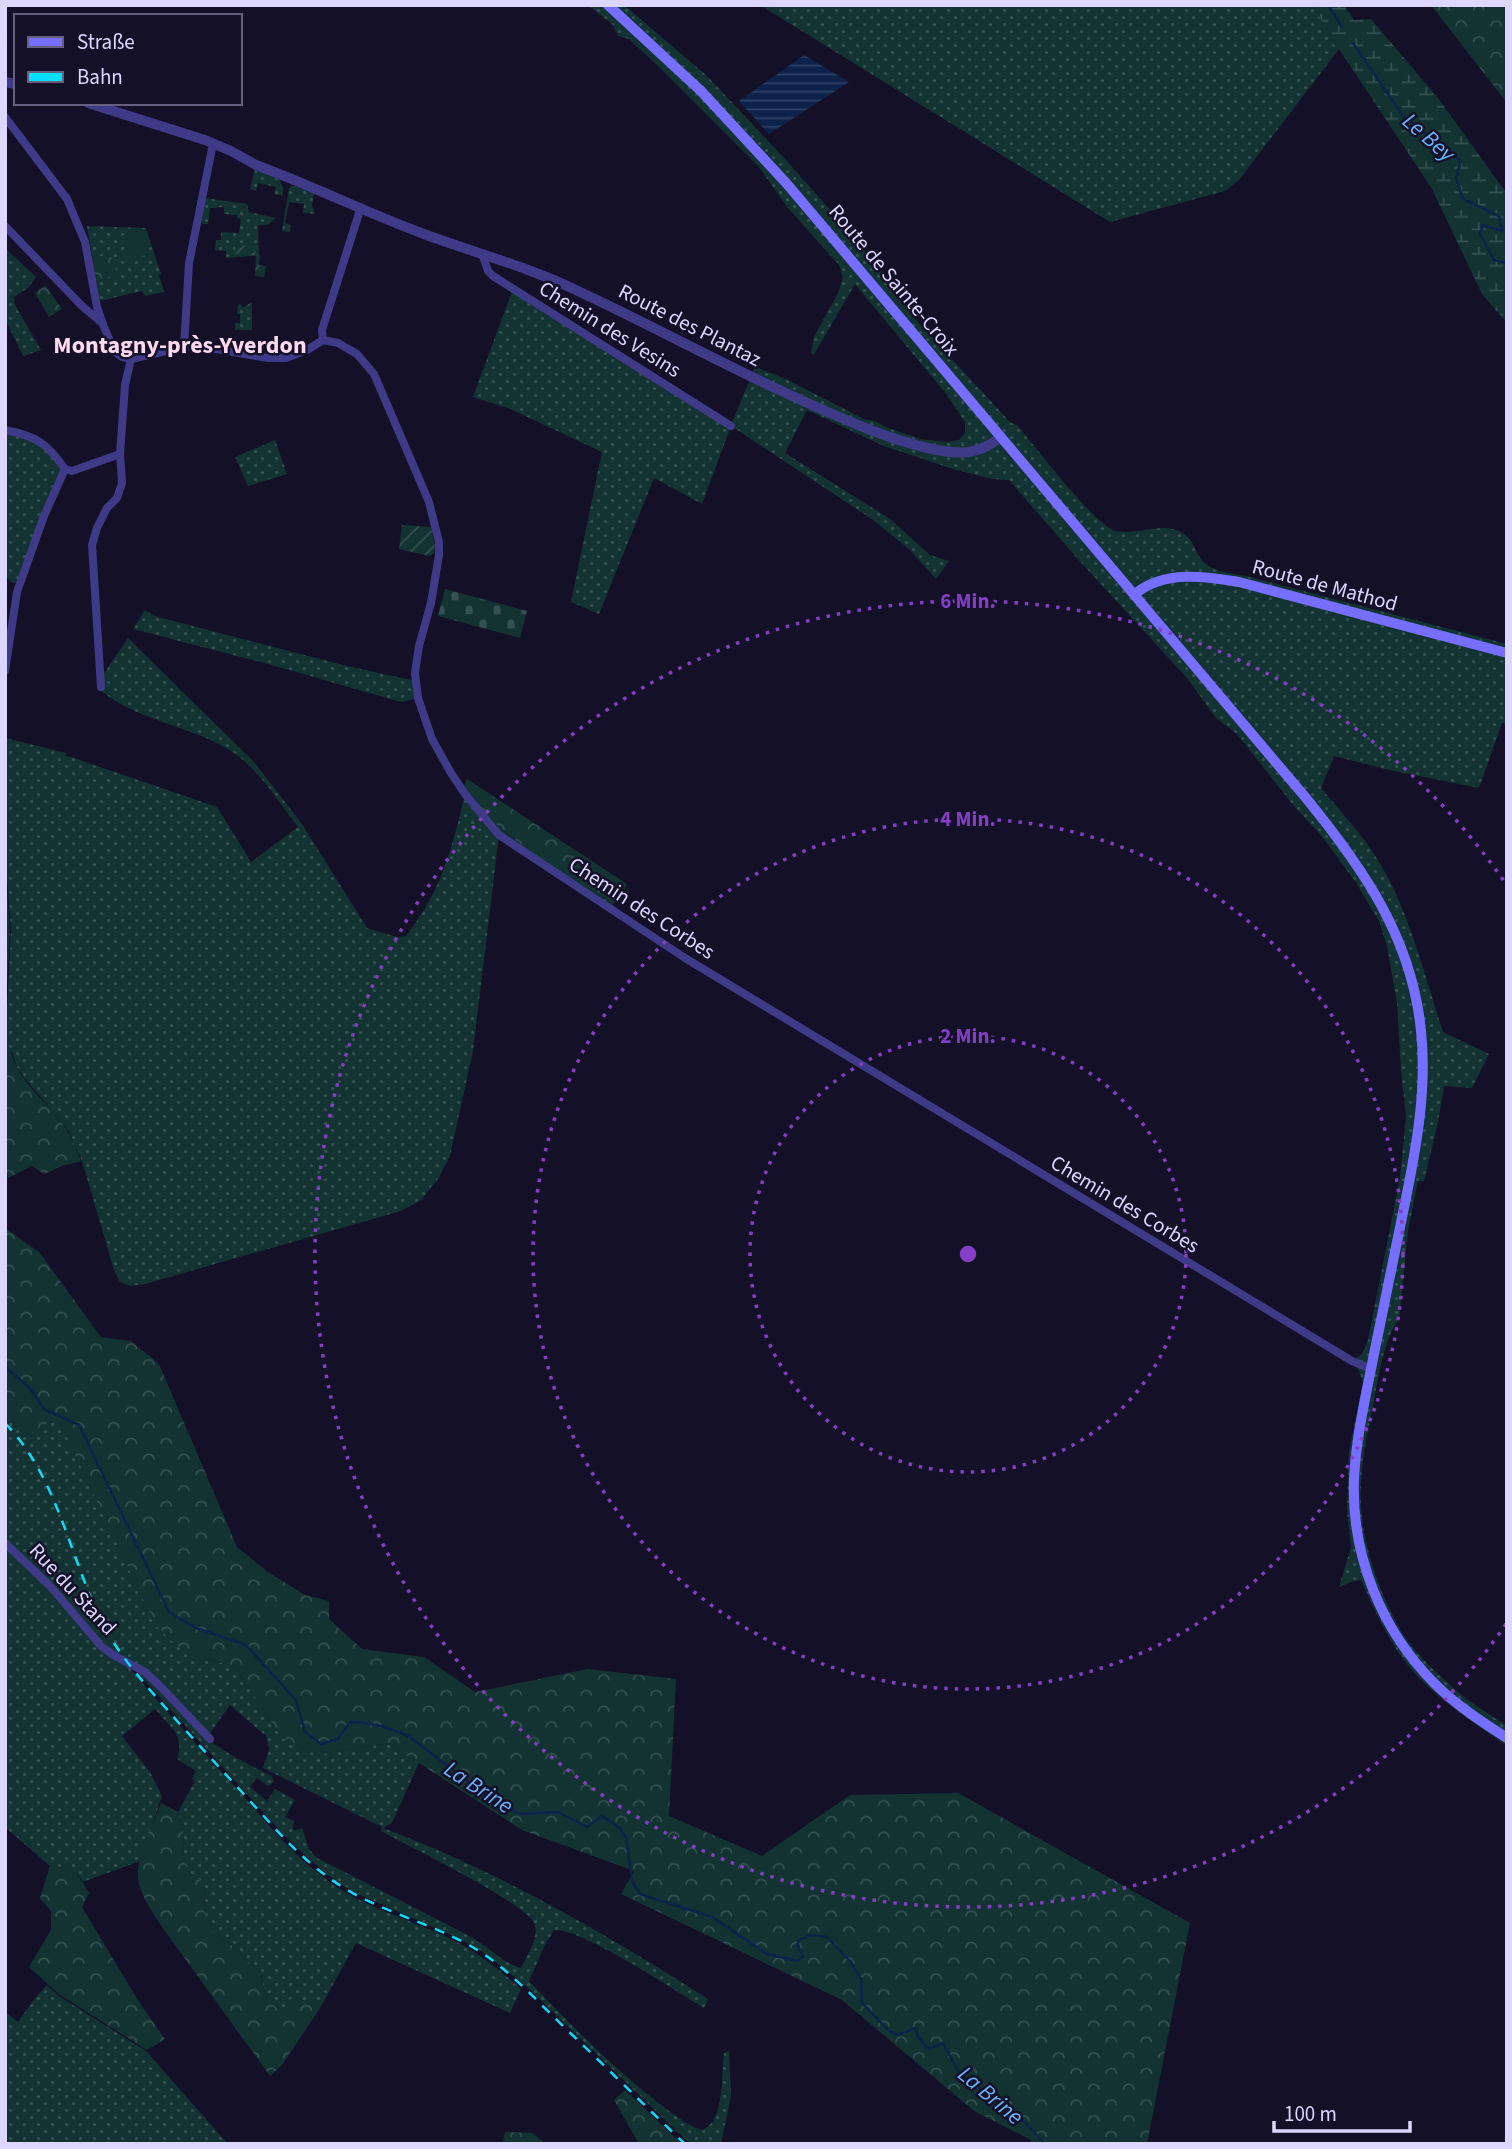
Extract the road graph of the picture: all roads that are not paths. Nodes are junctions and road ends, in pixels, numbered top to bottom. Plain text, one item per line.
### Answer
1 (607, 5) edge
2 (94, 105) edge
3 (5, 117) edge
4 (213, 144) junction
5 (361, 207) junction
6 (5, 226) edge
7 (482, 253) junction
8 (103, 323) junction
9 (323, 340) junction
10 (184, 347) junction
11 (131, 359) junction
12 (731, 426) dead end
13 (5, 430) edge
14 (1001, 437) junction
15 (120, 454) junction
16 (65, 469) junction
17 (1135, 594) junction
18 (1507, 653) edge
19 (5, 671) edge
20 (101, 687) dead end
21 (1371, 1369) junction
22 (5, 1543) edge
23 (1507, 1738) edge
24 (210, 1739) dead end

1 - 14 main road, Route de Sainte-Croix
2 - 4 street, Route des Plantaz
3 - 8 street
4 - 5 street, Route des Plantaz
4 - 10 street
5 - 7 street, Route des Plantaz
5 - 9 street
6 - 8 street
7 - 12 street, Chemin des Vesins
7 - 14 street, Route des Plantaz
8 - 11 street
9 - 10 street
9 - 21 street, Chemin des Corbes
10 - 11 street
11 - 15 street
13 - 16 street
14 - 17 main road, Route de Sainte-Croix
15 - 16 street
15 - 20 street
16 - 19 street
17 - 18 main road, Route de Mathod
17 - 21 main road, Route de Sainte-Croix
21 - 23 main road, Route de Sainte-Croix
22 - 24 street, Rue du Stand

